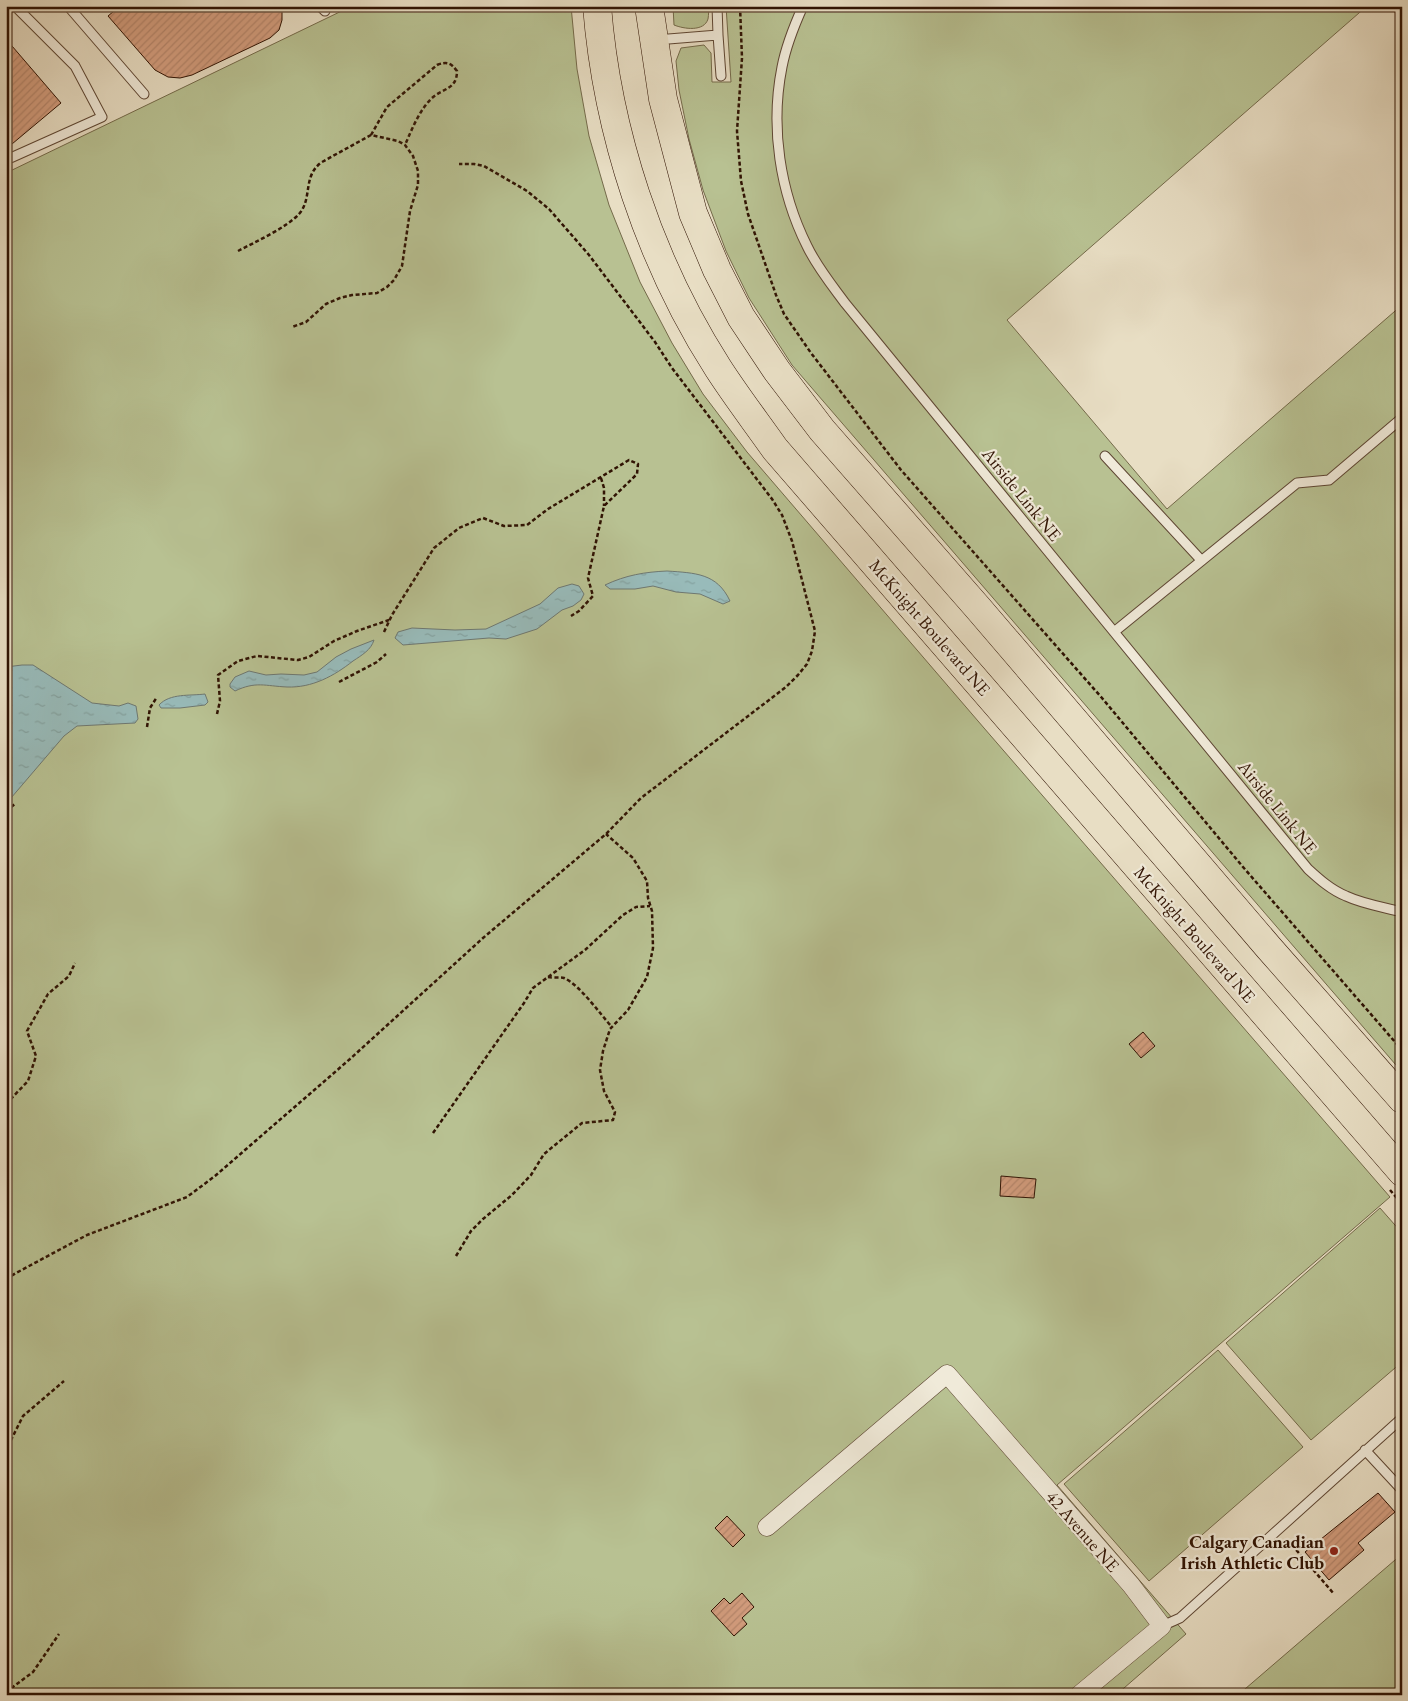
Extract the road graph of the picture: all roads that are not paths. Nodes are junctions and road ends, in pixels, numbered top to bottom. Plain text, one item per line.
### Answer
1 (15, 6) edge
2 (68, 6) edge
3 (597, 6) edge
4 (649, 6) edge
5 (717, 6) edge
6 (803, 6) edge
7 (718, 35) junction
8 (654, 40) junction
9 (722, 76) dead end
10 (144, 94) dead end
11 (6, 160) edge
12 (1402, 418) edge
13 (1105, 456) dead end
14 (1201, 560) junction
15 (1114, 632) junction
16 (1402, 912) edge
17 (1402, 1099) edge
18 (1402, 1172) edge
19 (1402, 1418) edge
20 (1365, 1450) junction
21 (1402, 1490) edge
22 (767, 1527) dead end
23 (1162, 1626) junction
24 (1079, 1695) edge

1 - 11 lane
2 - 10 lane
3 - 18 main road, McKnight Boulevard NE
4 - 8 main road
5 - 7 lane
6 - 15 lane, Airside Link NE
7 - 8 lane
7 - 9 lane
8 - 17 main road
12 - 14 lane
13 - 14 lane
14 - 15 lane
15 - 16 lane, Airside Link NE
19 - 20 lane
20 - 21 lane
20 - 23 lane
22 - 23 street, 42 Avenue NE
23 - 24 street

